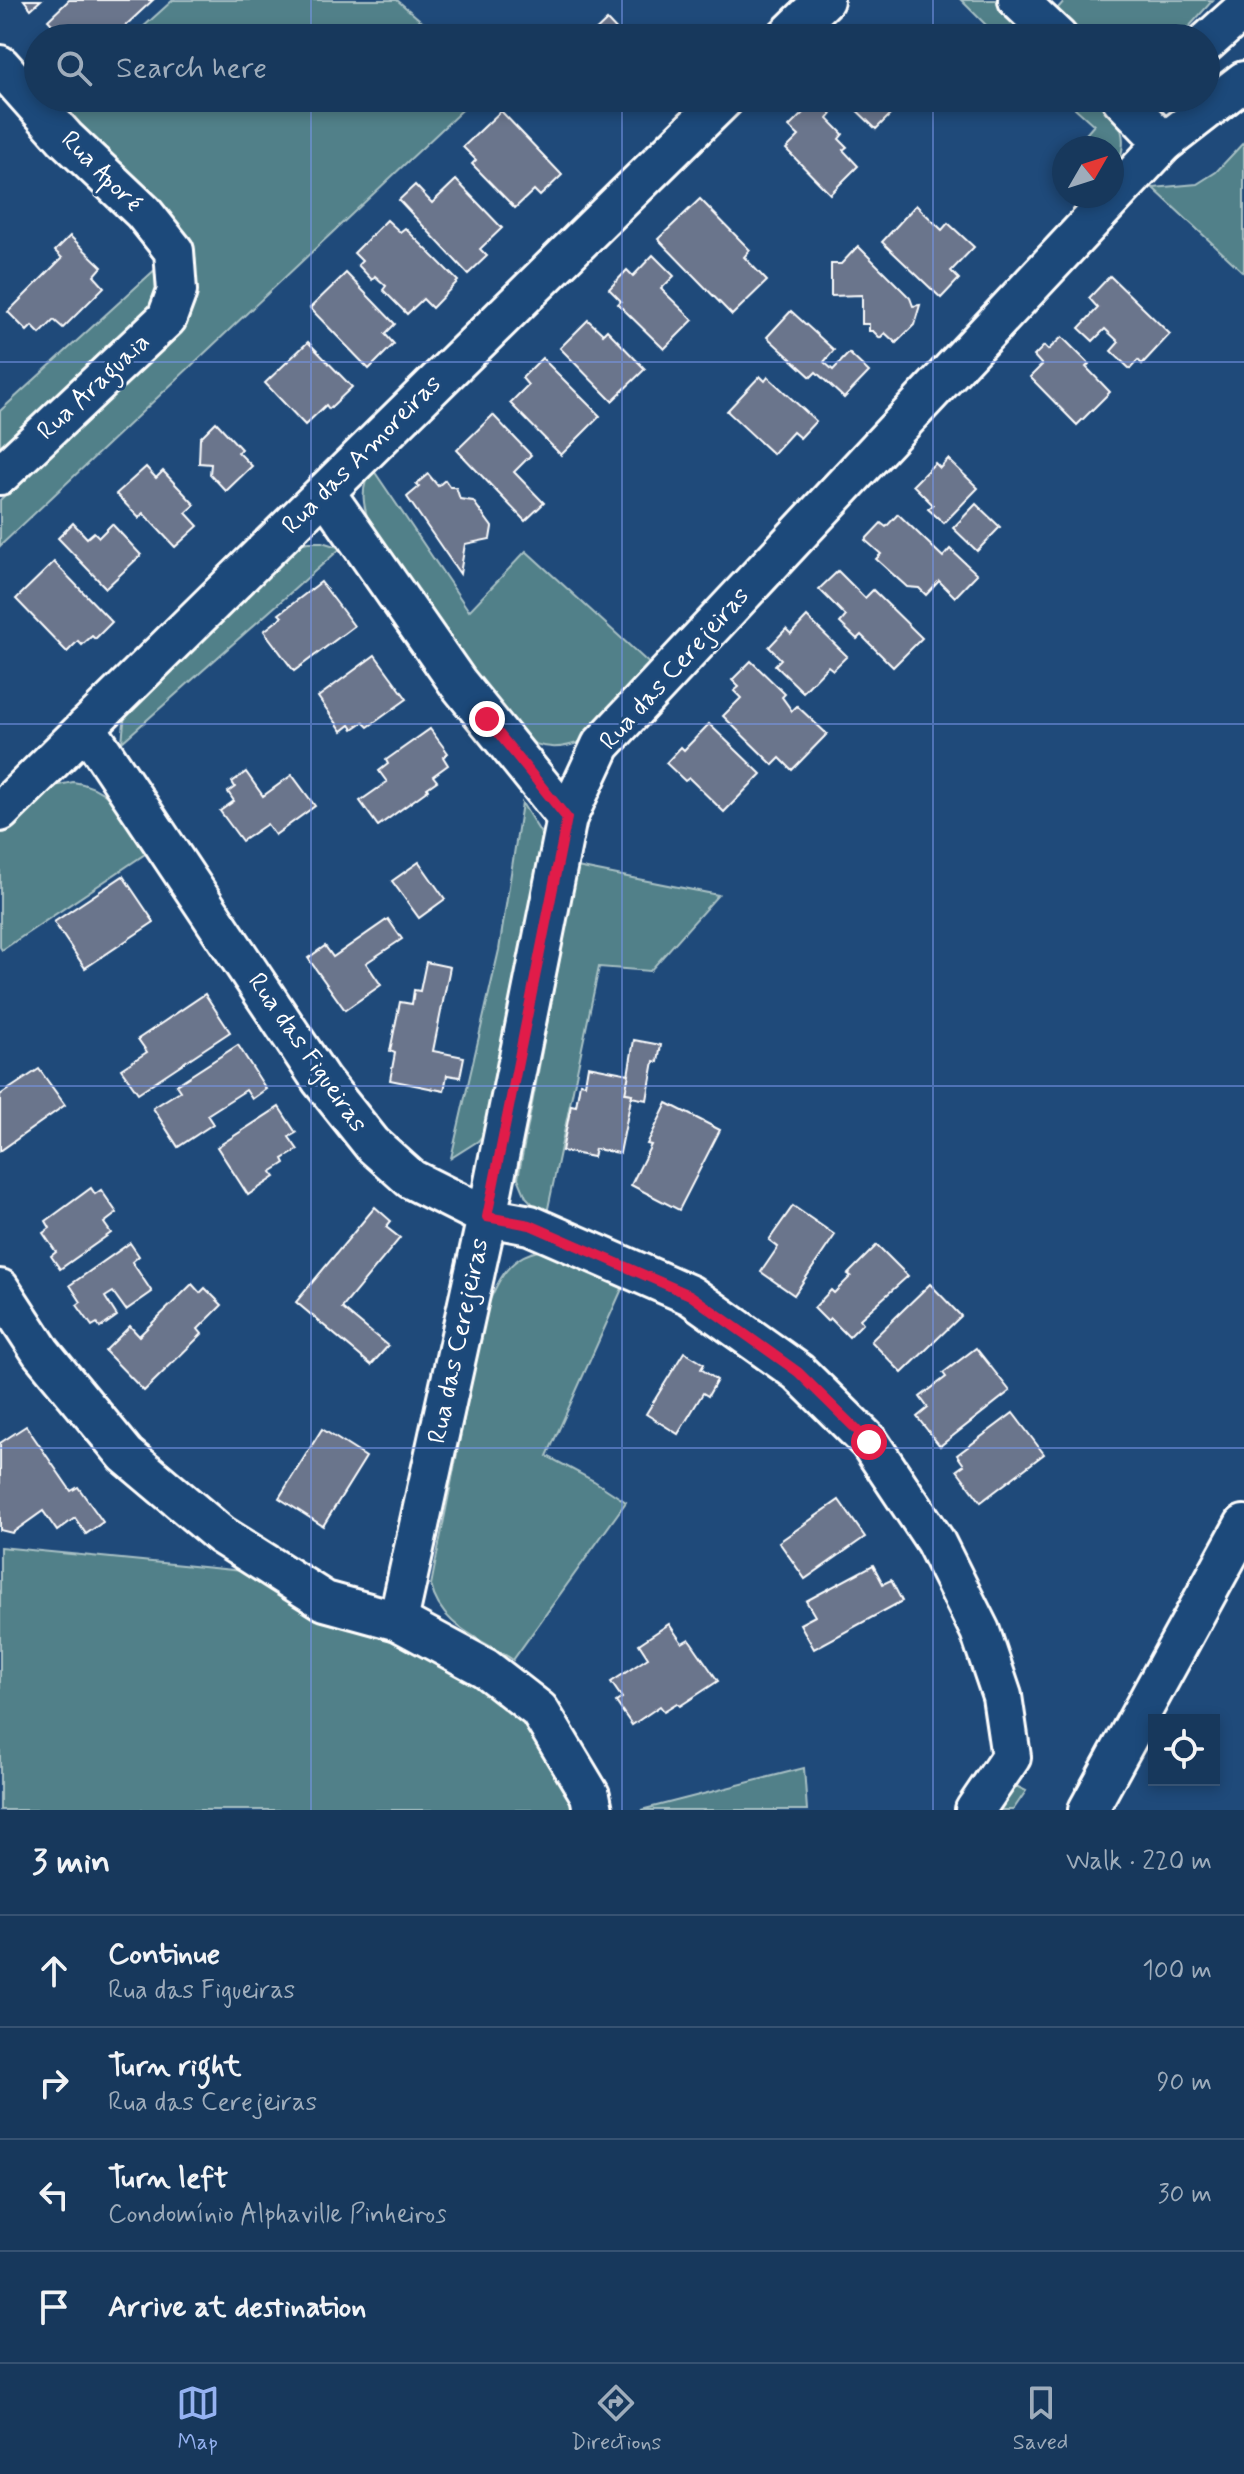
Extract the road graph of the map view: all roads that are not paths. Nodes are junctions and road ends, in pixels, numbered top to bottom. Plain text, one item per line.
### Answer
1 (824, 0) edge
2 (1018, 0) edge
3 (1244, 9) edge
4 (799, 24) edge
5 (1043, 24) edge
6 (1220, 30) edge
7 (0, 65) edge
8 (1244, 81) edge
9 (24, 92) edge
10 (1220, 100) edge
11 (42, 112) edge
12 (711, 112) edge
13 (1142, 112) edge
14 (1204, 112) edge
15 (1164, 143) junction
16 (177, 291) joint
17 (0, 475) edge
18 (325, 492) junction
19 (86, 727) junction
20 (0, 812) edge
21 (567, 818) junction
22 (487, 1217) junction
23 (0, 1289) edge
24 (1244, 1525) edge
25 (398, 1621) junction
26 (593, 1810) edge
27 (975, 1810) edge
28 (1088, 1810) edge

1 - 4 street
2 - 5 street
3 - 6 street
7 - 9 street, Rua Aporé
8 - 10 street, Rua das Cerejeiras
11 - 16 street, Rua Aporé
12 - 18 street, Rua das Amoreiras
13 - 15 street
14 - 15 street, Rua das Cerejeiras
15 - 21 street, Rua das Cerejeiras
16 - 17 street, Rua Araguaia
18 - 19 street, Rua das Amoreiras
18 - 21 street
19 - 20 street, Rua das Amoreiras
19 - 22 street, Rua das Figueiras
21 - 22 street, Rua das Cerejeiras
22 - 25 street, Rua das Cerejeiras
22 - 27 street, Rua das Figueiras
23 - 25 street
24 - 28 street
25 - 26 street

